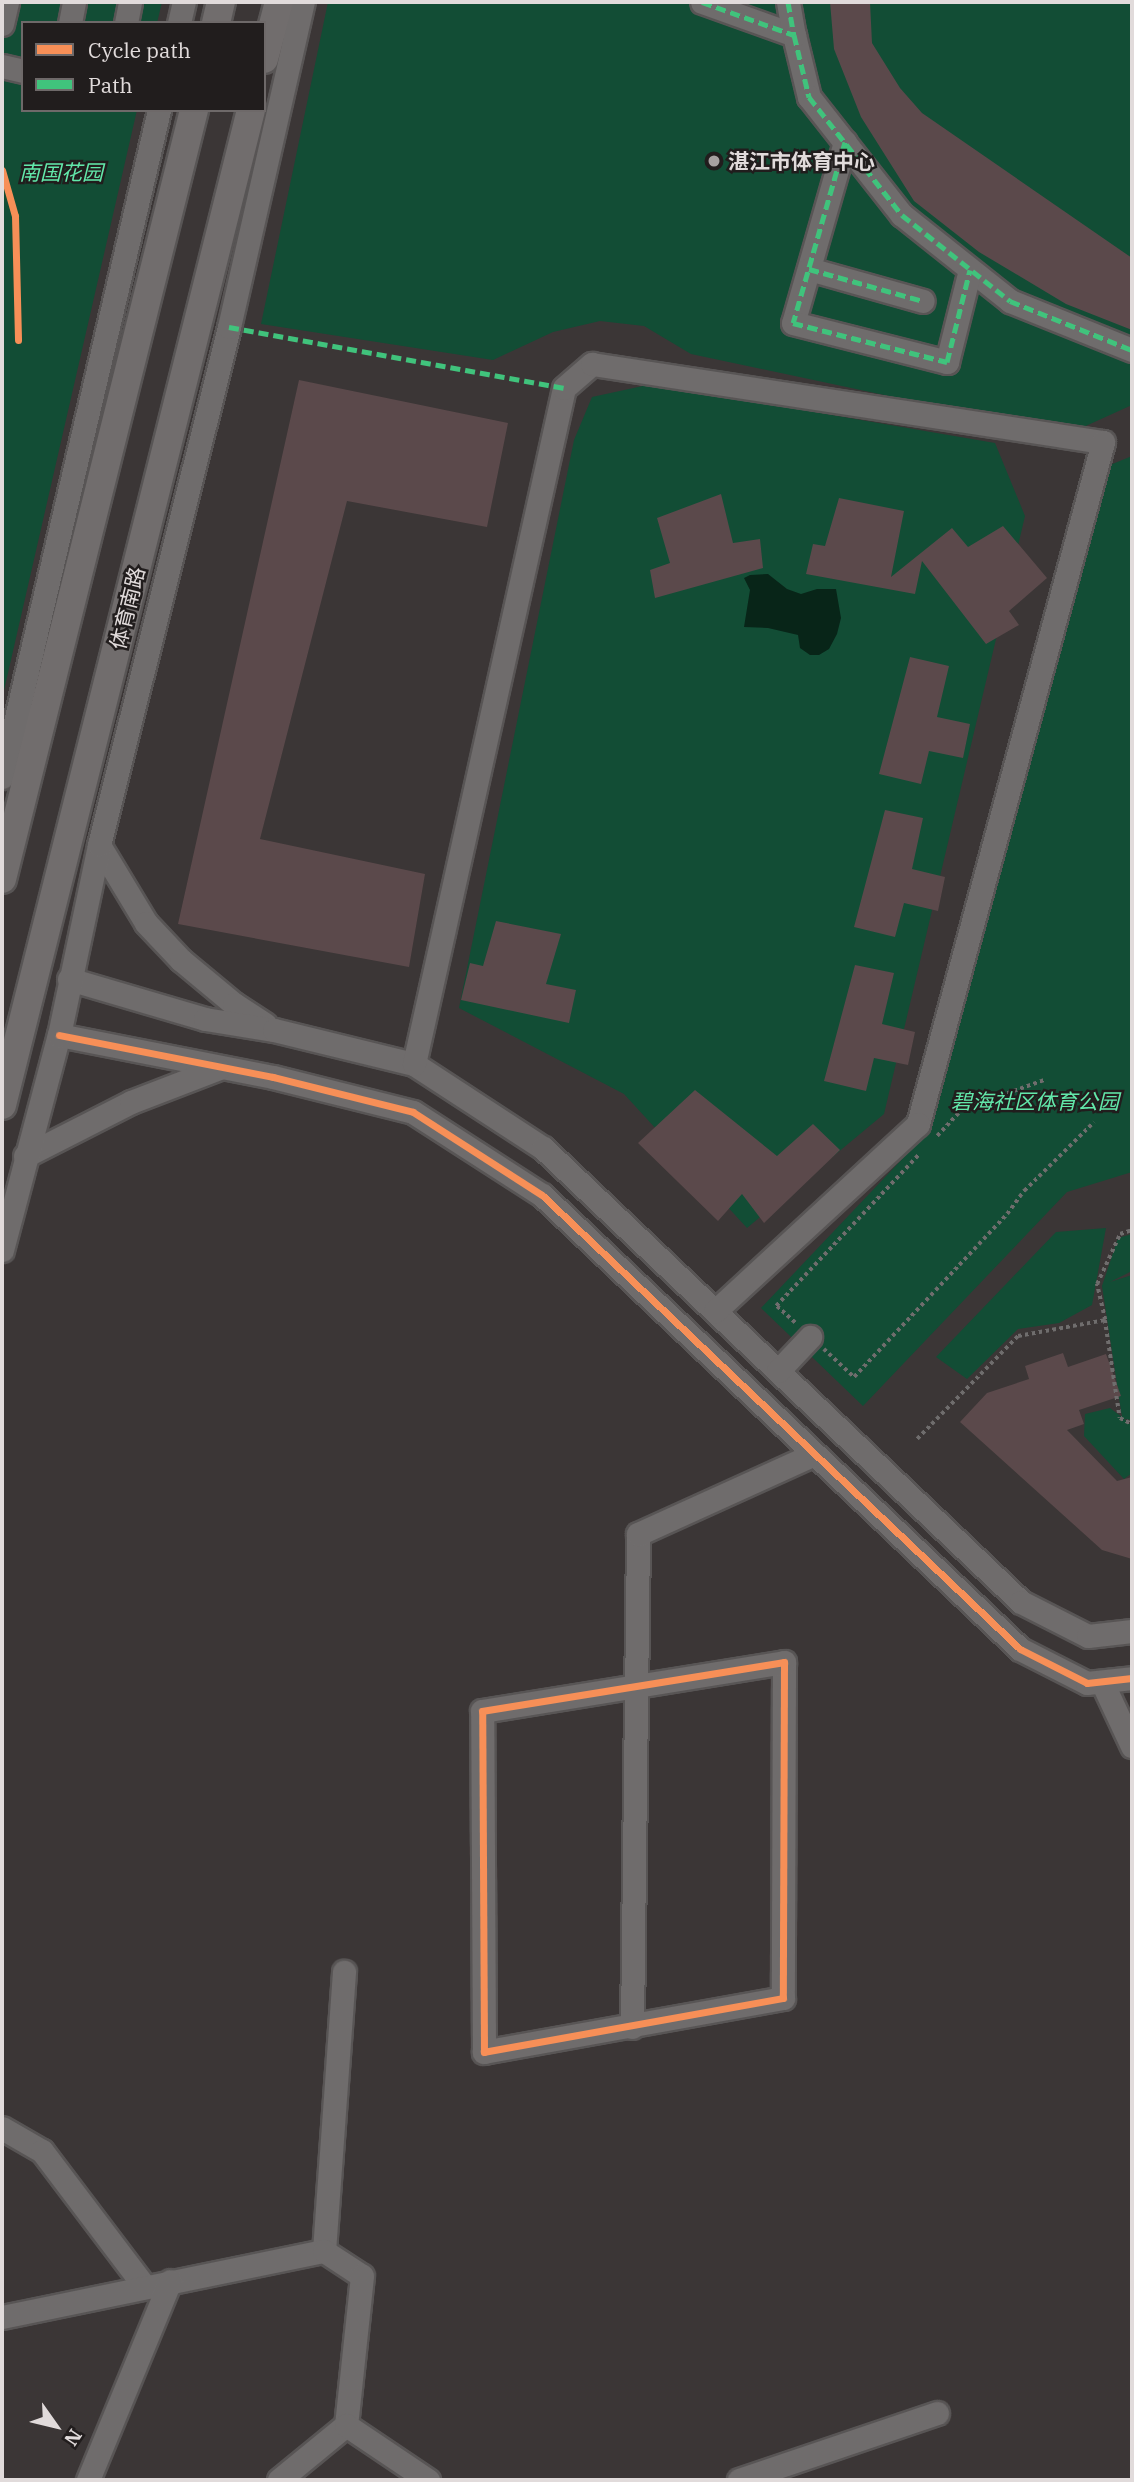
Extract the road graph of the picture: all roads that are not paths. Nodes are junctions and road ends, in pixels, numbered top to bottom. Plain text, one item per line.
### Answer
1 (7, 2) edge
2 (74, 2) edge
3 (130, 2) edge
4 (184, 2) edge
5 (221, 2) edge
6 (279, 2) edge
7 (303, 2) edge
8 (702, 2) edge
9 (788, 2) edge
10 (70, 21) edge
11 (126, 21) edge
12 (179, 21) edge
13 (216, 21) edge
14 (2, 24) edge
15 (794, 35) junction
16 (266, 51) edge
17 (2, 66) edge
18 (21, 71) edge
19 (159, 112) edge
20 (194, 112) edge
21 (250, 112) edge
22 (845, 142) junction
23 (809, 269) junction
24 (970, 270) junction
25 (923, 301) dead end
26 (1132, 350) edge
27 (2, 777) edge
28 (99, 845) junction
29 (2, 879) edge
30 (69, 979) junction
31 (274, 1030) junction
32 (59, 1035) junction
33 (414, 1065) junction
34 (219, 1068) junction
35 (2, 1105) edge
36 (25, 1157) junction
37 (2, 1250) edge
38 (715, 1311) junction
39 (810, 1337) road end
40 (778, 1371) junction
41 (814, 1454) junction
42 (1132, 1631) edge
43 (1132, 1678) edge
44 (1102, 1682) junction
45 (636, 1684) junction
46 (1132, 1746) edge
47 (344, 1972) dead end
48 (632, 2026) junction
49 (2, 2128) edge
50 (324, 2251) junction
51 (170, 2281) junction
52 (144, 2286) junction
53 (2, 2317) edge
54 (937, 2413) dead end
55 (346, 2425) junction
56 (88, 2480) edge
57 (279, 2480) edge
58 (428, 2480) edge
59 (739, 2480) edge

1 - 14 street
2 - 10 street
3 - 11 street
4 - 12 street
5 - 13 main road
6 - 16 main road
7 - 28 street
8 - 15 street
9 - 15 street
15 - 22 street
17 - 18 street
19 - 27 street
20 - 29 main road
21 - 35 main road, 体育南路
22 - 23 street
22 - 24 street
23 - 24 street
23 - 25 street
24 - 26 street
28 - 30 street
28 - 31 street
30 - 31 street
30 - 32 street
31 - 33 street
32 - 34 street
32 - 36 street
33 - 38 street
33 - 38 street
34 - 36 street
34 - 41 street
36 - 37 street
38 - 40 street
39 - 40 street
40 - 42 street
41 - 44 street
41 - 45 street
43 - 44 street
44 - 46 street
45 - 48 street
45 - 48 street
45 - 48 street
47 - 50 street
49 - 52 street
50 - 51 street
50 - 55 street
51 - 52 street
51 - 56 street
52 - 53 street
54 - 59 street
55 - 57 street
55 - 58 street

